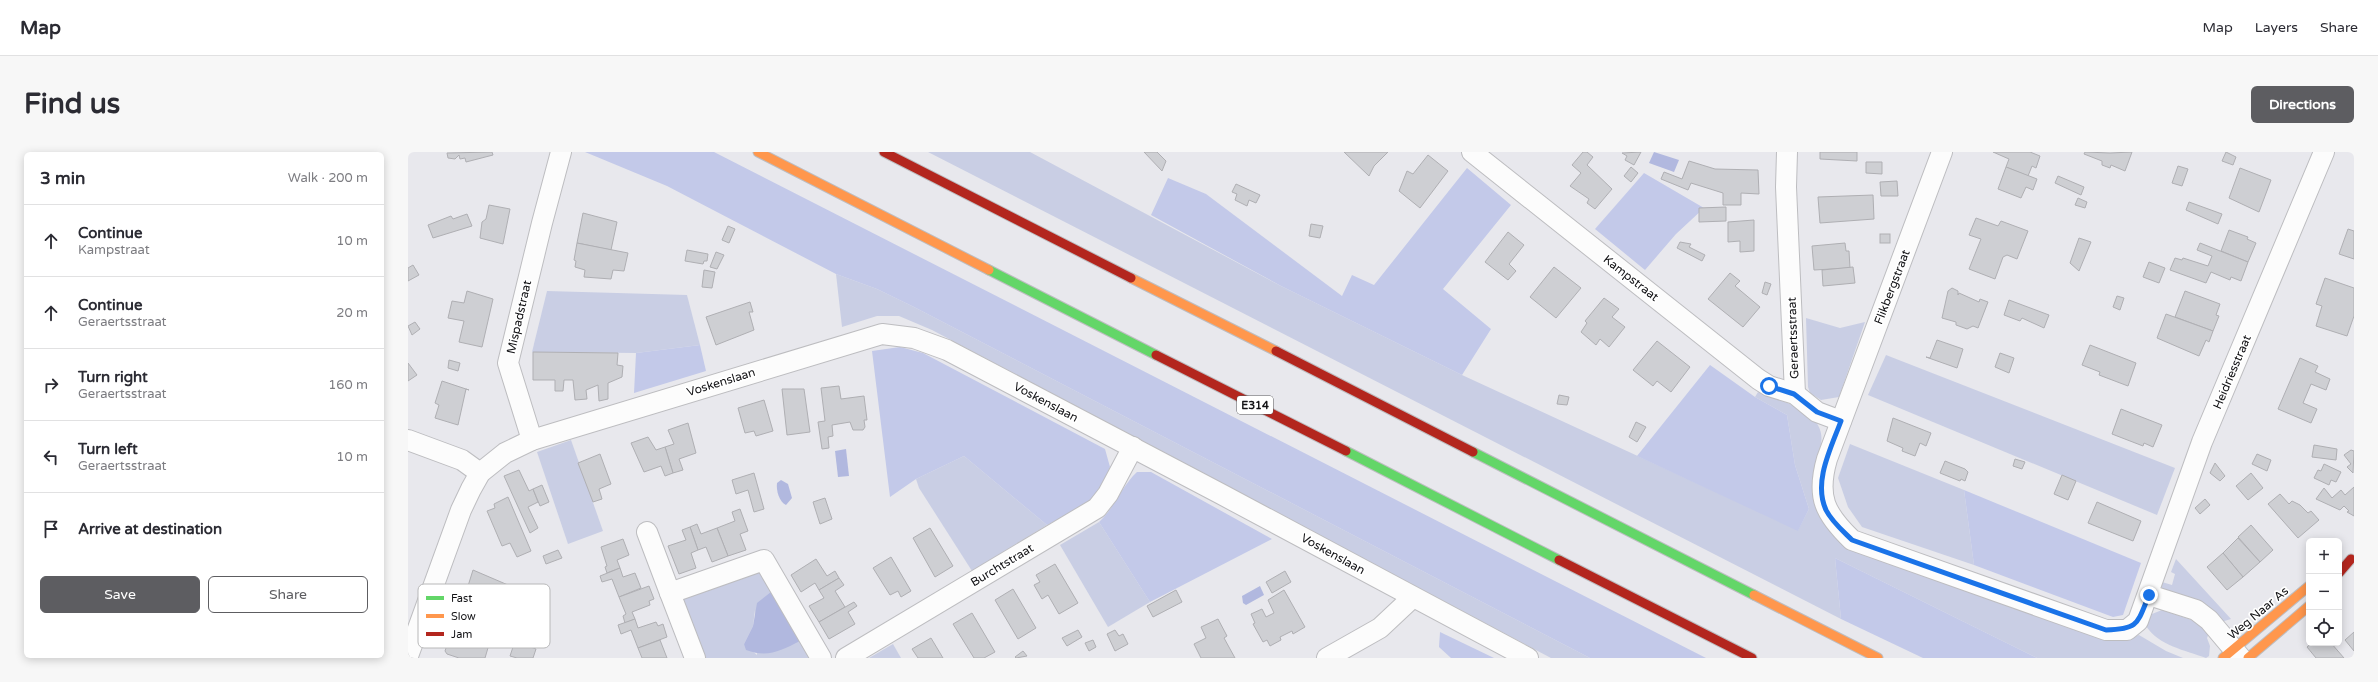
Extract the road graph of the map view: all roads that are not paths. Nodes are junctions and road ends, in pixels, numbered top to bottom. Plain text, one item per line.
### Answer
1 (561, 152) edge
2 (758, 152) edge
3 (884, 152) edge
4 (1472, 152) edge
5 (1787, 152) edge
6 (1942, 152) edge
7 (2324, 152) edge
8 (1794, 394) junction
9 (1841, 421) junction
10 (408, 440) edge
11 (532, 440) junction
12 (1133, 447) junction
13 (480, 473) junction
14 (647, 532) dead end
15 (2353, 558) edge
16 (2342, 564) edge
17 (2342, 570) edge
18 (434, 584) edge
19 (2306, 589) edge
20 (670, 593) junction
21 (2149, 595) junction
22 (1412, 598) junction
23 (2306, 608) edge
24 (418, 628) edge
25 (408, 656) edge
26 (2236, 656) edge
27 (695, 658) edge
28 (821, 658) edge
29 (846, 658) edge
30 (1327, 658) edge
31 (1528, 658) edge
32 (1752, 658) edge
33 (1878, 658) edge

1 - 11 street, Mispadstraat
2 - 32 main road, E314
3 - 33 main road
4 - 8 street, Kampstraat
5 - 8 street, Geraertsstraat
6 - 9 street, Flikbergstraat
7 - 21 street, Heidriesstraat
8 - 9 street, Geraertsstraat
9 - 21 street
10 - 13 street
11 - 12 street, Voskenslaan
11 - 13 street
12 - 22 street, Voskenslaan
12 - 29 street, Burchtstraat
13 - 18 street
14 - 20 street
15 - 16 main road
15 - 17 main road
19 - 26 main road, Weg Naar As
20 - 27 street
20 - 28 street
21 - 26 street
22 - 30 street
22 - 31 street, Voskenslaan
23 - 26 main road
24 - 25 street

